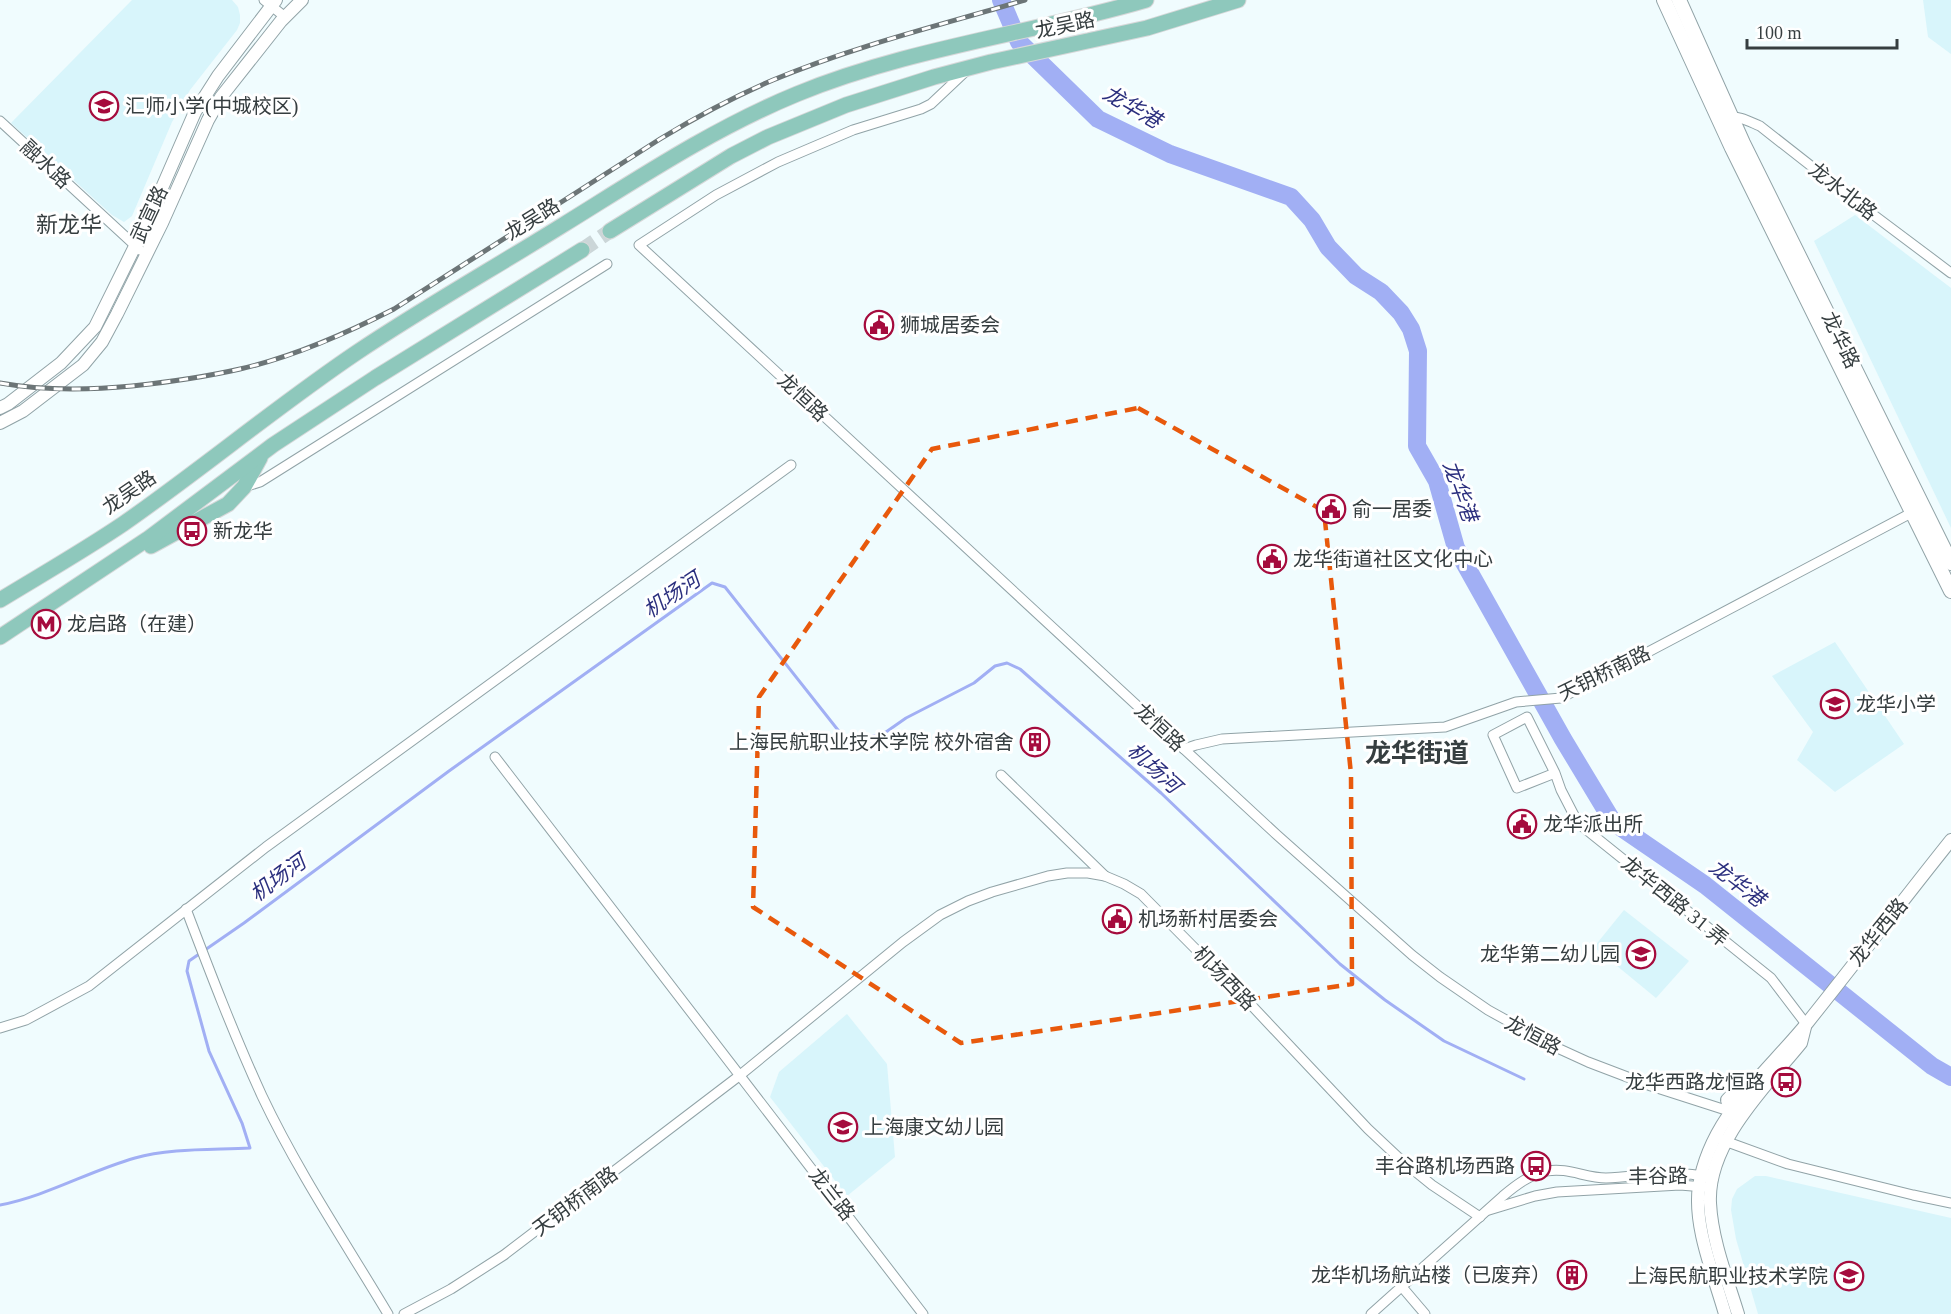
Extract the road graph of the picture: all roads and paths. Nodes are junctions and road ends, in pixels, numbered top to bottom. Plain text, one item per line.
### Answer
1 (303, 0) edge
2 (1146, 0) edge
3 (1238, 0) edge
4 (1664, 0) edge
5 (1679, 0) edge
6 (270, 2) edge
7 (285, 17) junction
8 (970, 68) junction
9 (1725, 118) junction
10 (0, 122) edge
11 (610, 231) tunnel mouth
12 (639, 245) joint
13 (135, 246) junction
14 (582, 250) tunnel mouth
15 (146, 254) junction
16 (607, 264) dead end
17 (1951, 273) edge
18 (0, 408) edge
19 (0, 423) edge
20 (262, 453) junction
21 (790, 465) dead end
22 (244, 487) junction
23 (1918, 510) junction
24 (1951, 563) edge
25 (111, 565) junction
26 (1951, 591) edge
27 (0, 600) edge
28 (0, 637) edge
29 (1184, 749) junction
30 (495, 757) dead end
31 (1555, 773) junction
32 (1001, 775) dead end
33 (1951, 840) edge
34 (1105, 876) junction
35 (186, 909) junction
36 (1806, 1024) junction
37 (0, 1028) edge
38 (783, 1038) joint
39 (739, 1076) junction
40 (1736, 1113) junction
41 (1718, 1143) junction
42 (1706, 1182) junction
43 (1951, 1203) edge
44 (1484, 1214) junction
45 (1402, 1287) junction
46 (388, 1314) edge
47 (404, 1314) edge
48 (923, 1314) edge
49 (1371, 1314) edge
50 (1425, 1314) edge
51 (1725, 1314) edge
52 (1738, 1314) edge

1 - 7 street
2 - 27 main road, 龙吴路
3 - 8 main road, 龙吴路
4 - 9 main road
5 - 9 main road
6 - 7 street
6 - 13 street, 武宣路
7 - 15 street
8 - 11 main road, 龙吴路
8 - 12 street, 龙吴路
9 - 17 street, 龙水北路
9 - 23 main road, 龙华路
9 - 23 main road, 龙华路
10 - 13 street, 融水路
12 - 29 street, 龙恒路
13 - 15 street, 融水路
13 - 18 street, 武宣路
14 - 20 main road
15 - 19 street
16 - 22 street
20 - 22 main road
20 - 25 main road
21 - 35 street
22 - 25 main road
23 - 24 main road, 龙华路
23 - 26 main road, 龙华路
23 - 29 street, 天钥桥南路
25 - 28 main road
29 - 40 street, 龙恒路
30 - 39 street, 龙兰路
31 - 31 street, 龙华西路 31 弄
31 - 36 street, 龙华西路 31 弄
32 - 34 street
33 - 36 street, 龙华西路
34 - 38 street, 机场西路
34 - 44 street, 机场西路
35 - 37 street
35 - 46 street
36 - 40 street, 龙华西路
36 - 40 street, 龙华西路
38 - 39 street, 天钥桥南路
39 - 47 street, 天钥桥南路
39 - 48 street, 龙兰路
40 - 41 street, 龙华西路
41 - 42 street, 龙华西路
41 - 43 street
42 - 44 street, 丰谷路
42 - 44 street, 丰谷路
42 - 51 street
42 - 52 street
44 - 45 street, 丰谷路
45 - 49 street, 丰谷路
45 - 50 street

